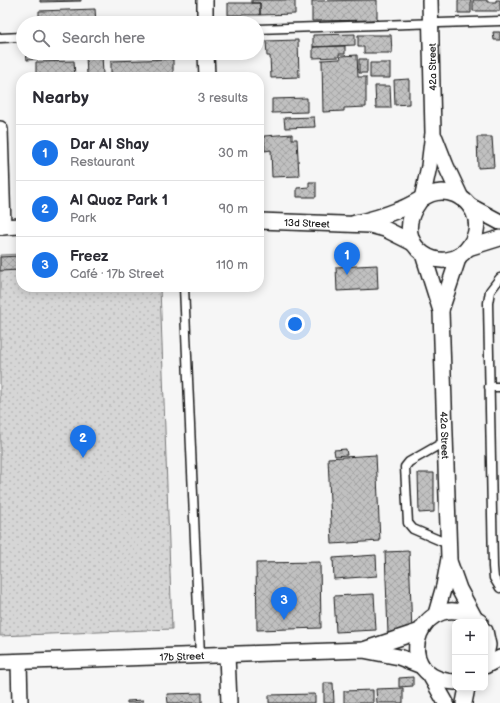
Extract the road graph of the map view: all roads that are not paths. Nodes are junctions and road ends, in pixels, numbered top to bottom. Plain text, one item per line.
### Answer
1 (205, 0) edge
2 (430, 0) edge
3 (205, 16) edge
4 (500, 21) edge
5 (430, 23) junction
6 (264, 29) edge
7 (16, 37) edge
8 (0, 38) edge
9 (206, 60) edge
10 (207, 72) edge
11 (0, 130) edge
12 (433, 133) junction
13 (420, 200) junction
14 (466, 202) junction
15 (264, 221) edge
16 (500, 222) edge
17 (355, 224) junction
18 (16, 226) edge
19 (1, 227) edge
20 (500, 238) edge
21 (418, 249) junction
22 (464, 252) junction
23 (500, 278) edge
24 (184, 292) edge
25 (441, 311) junction
26 (489, 387) junction
27 (500, 387) edge
28 (444, 442) junction
29 (448, 551) junction
30 (500, 588) edge
31 (436, 614) junction
32 (474, 619) edge
33 (477, 619) edge
34 (488, 627) edge
35 (420, 631) junction
36 (500, 633) edge
37 (363, 650) junction
38 (227, 655) junction
39 (200, 656) junction
40 (500, 658) edge
41 (0, 662) edge
42 (18, 662) junction
43 (488, 664) edge
44 (426, 671) junction
45 (452, 682) edge
46 (466, 691) edge
47 (20, 703) edge
48 (229, 703) edge
49 (446, 703) edge
50 (464, 703) edge

1 - 3 street
2 - 5 street, 42a Street
4 - 5 lane
5 - 6 lane
5 - 12 street, 42a Street
7 - 8 lane
9 - 10 street
11 - 19 street
12 - 13 street, 42a Street
12 - 14 street, 42a Street
13 - 14 street
13 - 17 street, 13d Street
13 - 21 street
14 - 16 street
14 - 22 street
15 - 17 street, 13d Street
17 - 21 street, 13d Street
18 - 19 street
20 - 22 street
21 - 22 street
21 - 25 street, 42a Street
22 - 25 street, 42a Street
23 - 26 lane
24 - 39 lane
25 - 28 street, 42a Street
26 - 27 lane
26 - 30 lane
28 - 29 street, 42a Street
28 - 29 lane
29 - 31 street, 42a Street
29 - 33 street, 42a Street
31 - 32 street
31 - 35 street
34 - 36 street
35 - 37 street, 17b Street
35 - 44 street
37 - 38 street, 17b Street
37 - 44 street, 17b Street
38 - 39 street, 17b Street
38 - 48 street
39 - 42 street, 17b Street
40 - 43 street
41 - 42 street, 17b Street
42 - 47 street
44 - 45 street, 17b Street
44 - 49 street
46 - 50 street

